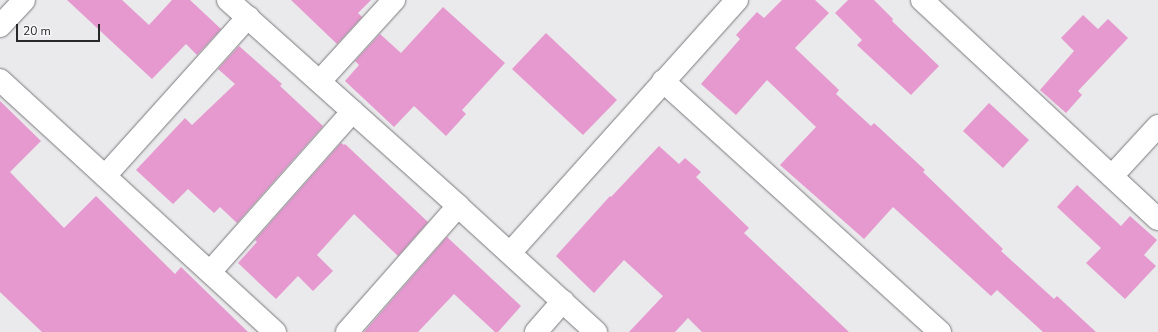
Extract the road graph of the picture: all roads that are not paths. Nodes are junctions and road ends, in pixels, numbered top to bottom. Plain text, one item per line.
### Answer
1 (24, 0) edge
2 (228, 0) edge
3 (394, 0) edge
4 (737, 0) edge
5 (922, 0) edge
6 (248, 17) junction
7 (0, 26) edge
8 (0, 80) edge
9 (320, 81) junction
10 (663, 81) junction
11 (353, 111) junction
12 (1158, 126) edge
13 (104, 176) junction
14 (1112, 176) junction
15 (458, 206) junction
16 (1158, 219) edge
17 (510, 253) junction
18 (210, 272) junction
19 (562, 301) junction
20 (268, 330) edge
21 (347, 332) edge
22 (536, 332) edge
23 (596, 332) edge
24 (940, 332) edge

1 - 7 street
2 - 6 street
3 - 9 street
4 - 10 street
5 - 14 street
6 - 9 street
6 - 13 street
8 - 13 street
9 - 11 street
10 - 17 street
10 - 24 street
11 - 15 street
11 - 18 street
12 - 14 street
13 - 18 street
14 - 16 street
15 - 17 street
15 - 21 street
17 - 19 street
18 - 20 street
19 - 22 street
19 - 23 street

